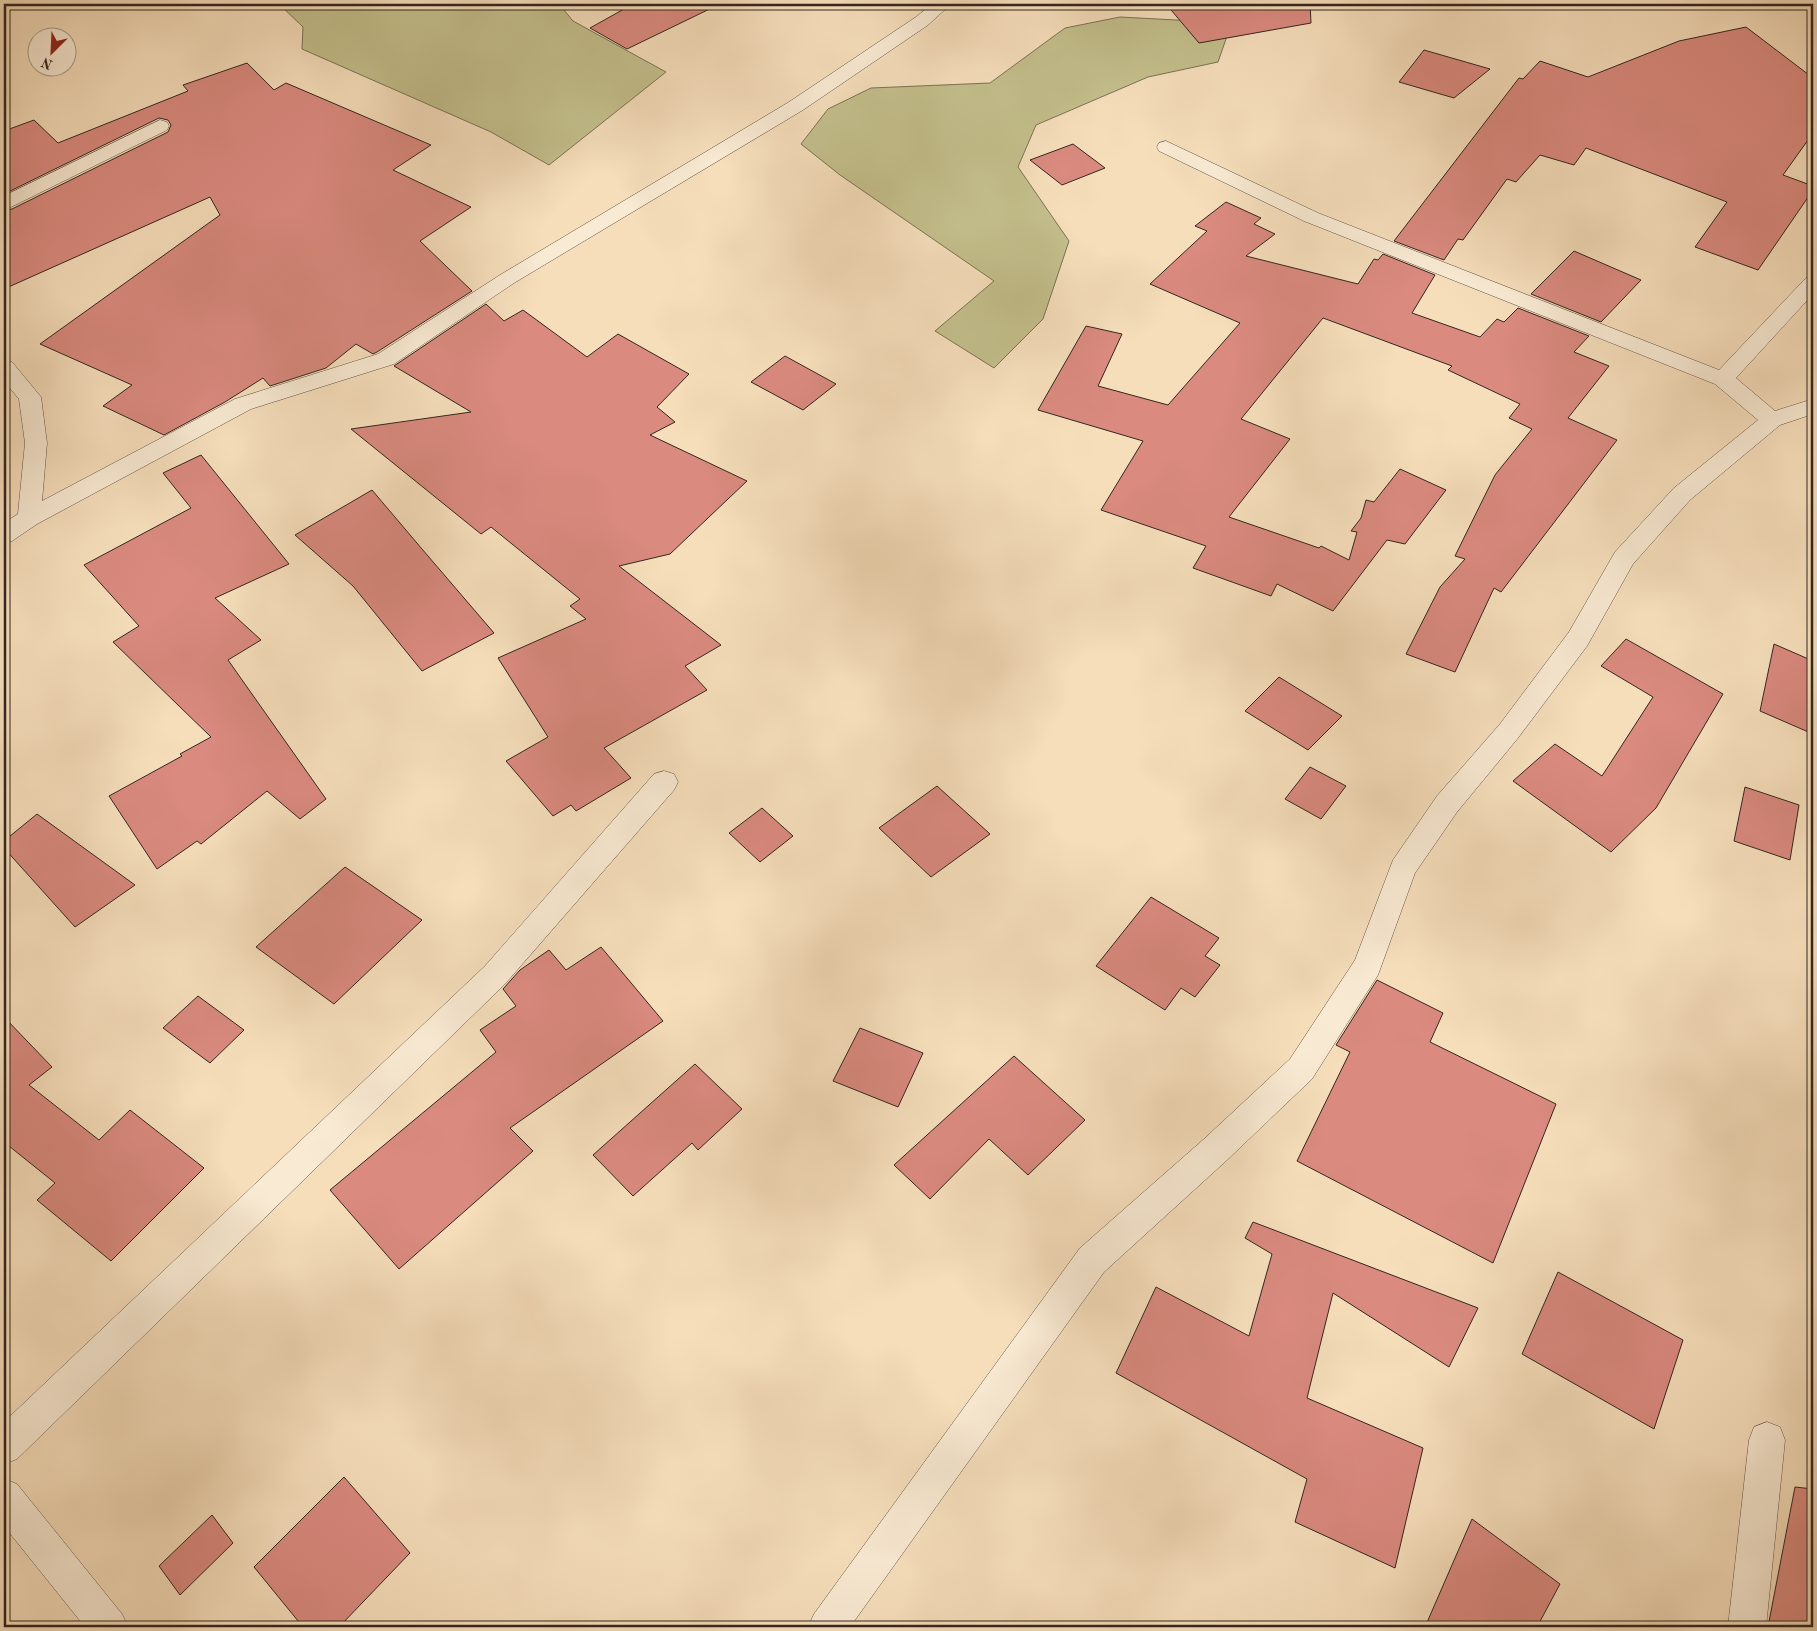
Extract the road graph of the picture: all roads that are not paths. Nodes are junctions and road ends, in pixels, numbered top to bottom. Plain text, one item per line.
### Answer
1 (942, 4) edge
2 (160, 126) dead end
3 (1166, 147) dead end
4 (4, 202) edge
5 (1813, 282) edge
6 (4, 367) edge
7 (1723, 379) junction
8 (1813, 406) edge
9 (1772, 420) junction
10 (29, 518) junction
11 (4, 535) edge
12 (664, 782) dead end
13 (1766, 1440) dead end
14 (4, 1446) edge
15 (4, 1496) edge
16 (109, 1627) edge
17 (827, 1627) edge
18 (1747, 1627) edge

1 - 10 street
2 - 4 street
3 - 7 street
5 - 7 street
6 - 10 street
7 - 9 street
8 - 9 street
9 - 17 street
10 - 11 street
12 - 14 street
13 - 18 street
15 - 16 street

